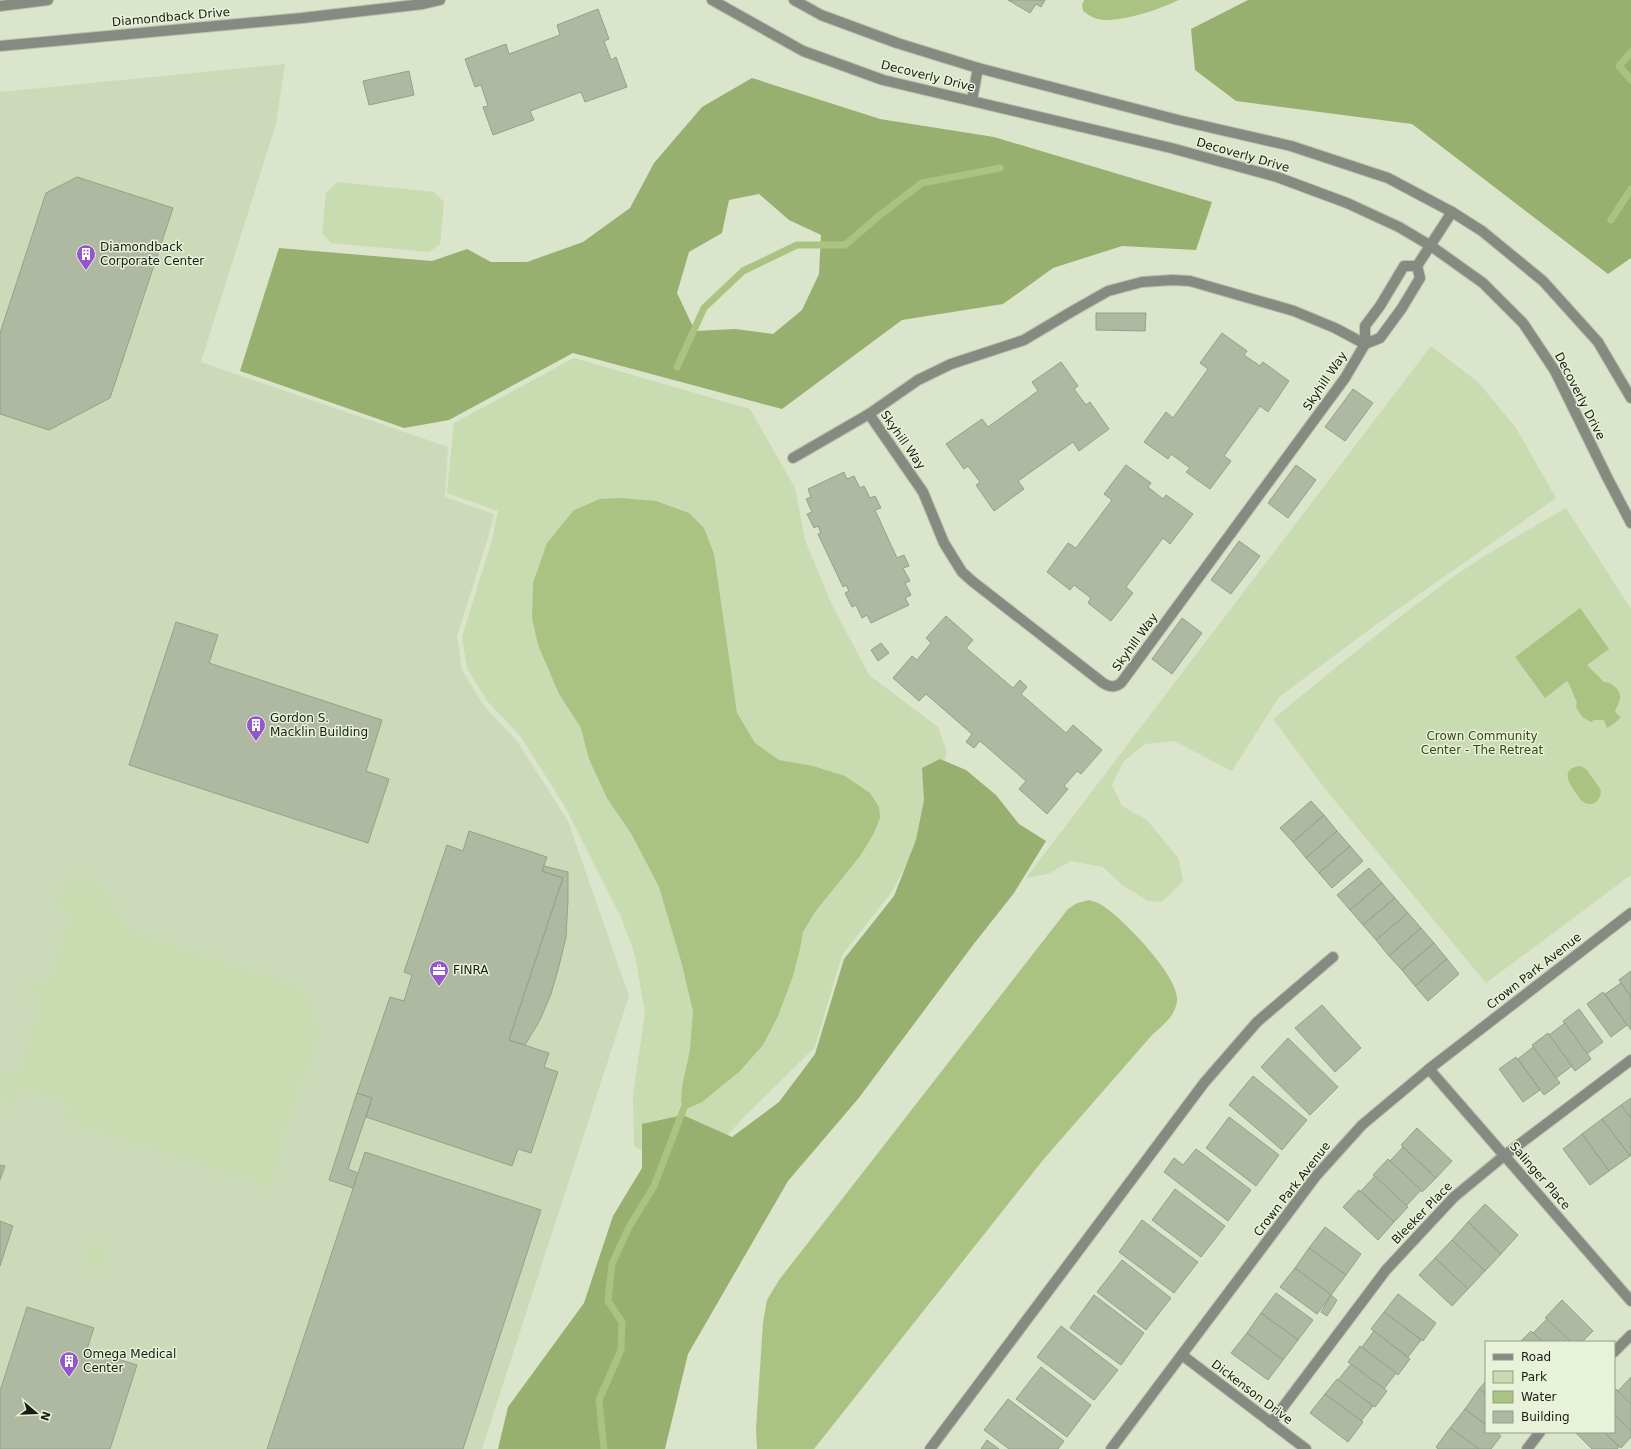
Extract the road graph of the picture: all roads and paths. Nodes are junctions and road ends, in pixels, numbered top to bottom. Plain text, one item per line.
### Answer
1 (48, 0) edge
2 (440, 0) edge
3 (712, 0) edge
4 (794, 0) edge
5 (0, 6) edge
6 (0, 46) edge
7 (978, 68) junction
8 (972, 100) junction
9 (1452, 212) junction
10 (1430, 246) junction
11 (1417, 266) junction
12 (1365, 344) junction
13 (1631, 398) edge
14 (869, 414) junction
15 (793, 458) dead end
16 (1631, 523) edge
17 (1631, 913) edge
18 (1333, 956) dead end
19 (1631, 1060) edge
20 (1429, 1069) junction
21 (1505, 1155) junction
22 (1631, 1301) edge
23 (1631, 1335) edge
24 (1615, 1351) edge
25 (1182, 1355) junction
26 (1271, 1423) junction
27 (1539, 1433) edge
28 (930, 1449) edge
29 (1111, 1449) edge
30 (1306, 1449) edge
31 (1527, 1449) edge

1 - 5 street
2 - 6 street, Diamondback Drive
3 - 8 street, Decoverly Drive
4 - 7 street, Decoverly Drive
7 - 8 street
7 - 9 street, Decoverly Drive
8 - 10 street, Decoverly Drive
9 - 10 street
9 - 13 street, Decoverly Drive
10 - 11 street
10 - 16 street, Decoverly Drive
11 - 12 street
11 - 12 street, Skyhill Way
12 - 14 street, Skyhill Way
12 - 14 street, Skyhill Way
14 - 15 street, Skyhill Way
17 - 20 street, Crown Park Avenue
18 - 28 street
19 - 21 street, Bleeker Place
20 - 21 street, Salinger Place
20 - 25 street, Crown Park Avenue
21 - 22 street, Salinger Place
21 - 26 street, Bleeker Place
23 - 24 street
25 - 26 street, Dickenson Drive
25 - 29 street, Crown Park Avenue
26 - 30 street, Dickenson Drive
27 - 31 street

